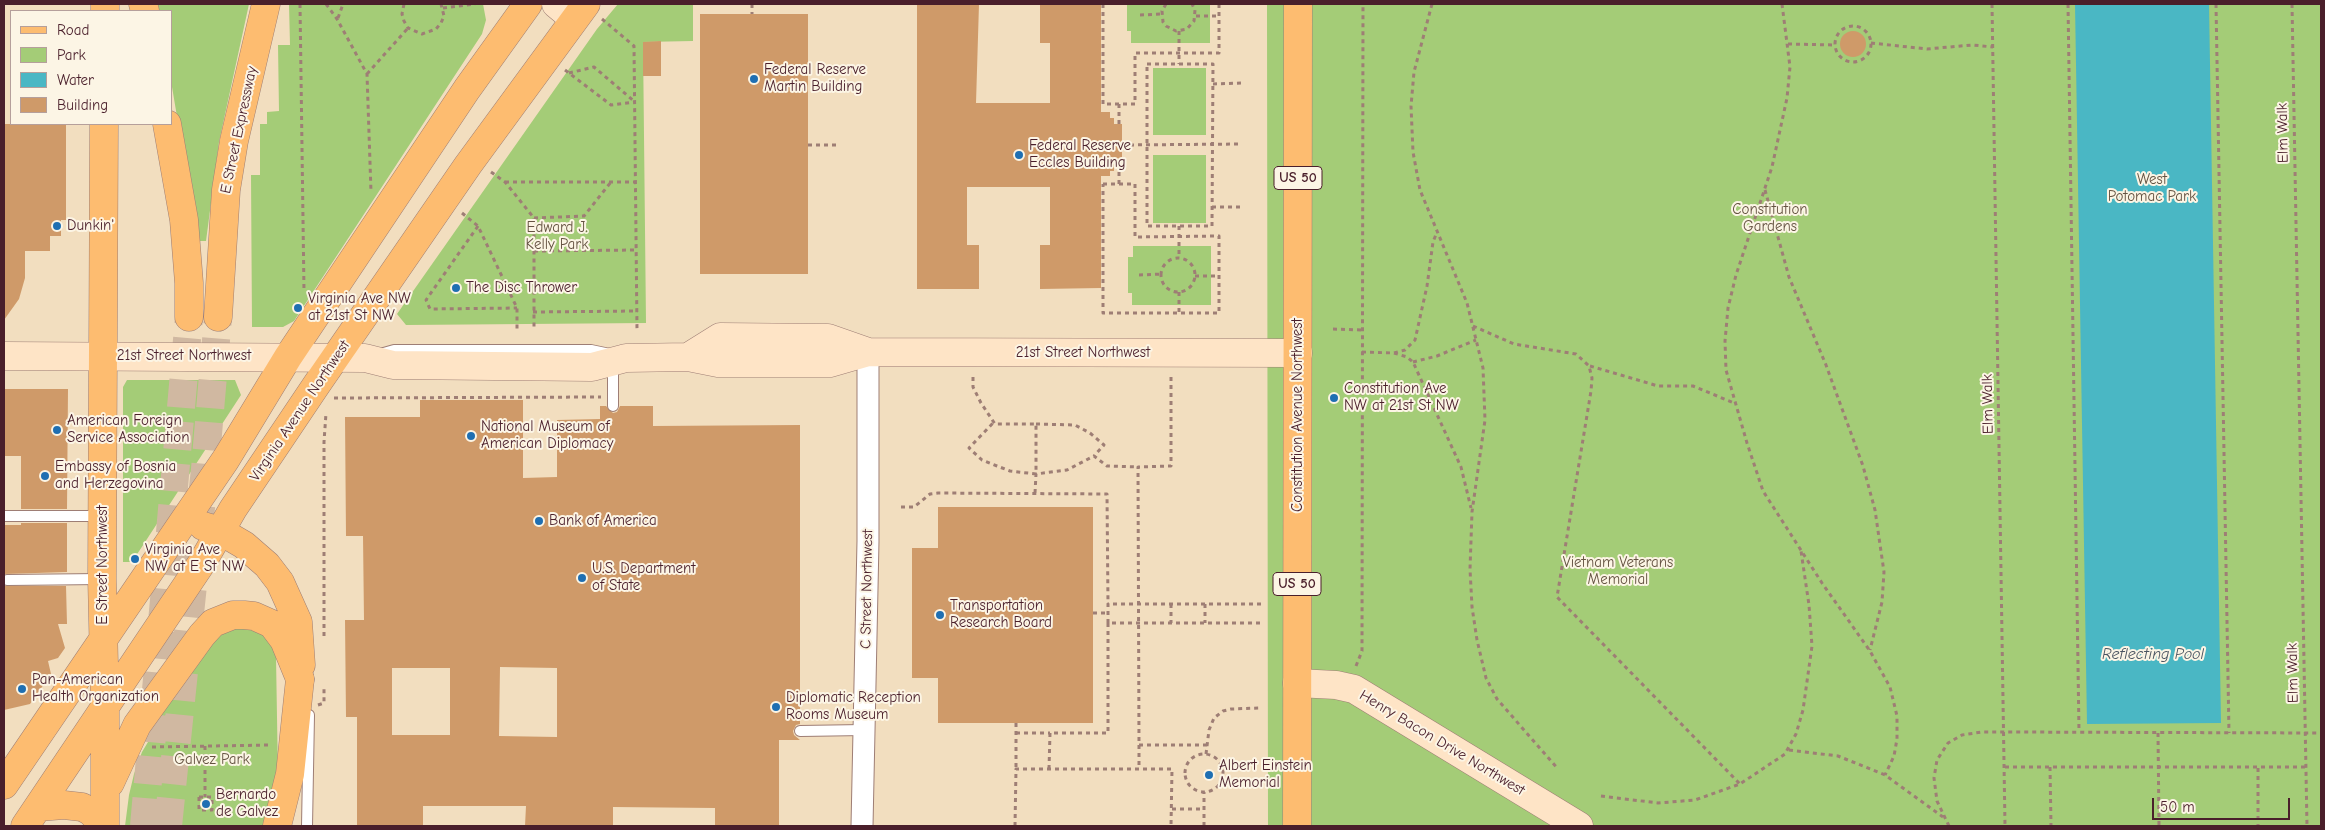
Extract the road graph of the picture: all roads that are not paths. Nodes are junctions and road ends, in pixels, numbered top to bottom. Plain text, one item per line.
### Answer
1 (266, 4) edge
2 (528, 4) edge
3 (1298, 4) edge
4 (579, 11) edge
5 (104, 125) edge
6 (167, 125) edge
7 (189, 317) tunnel mouth
8 (218, 317) tunnel mouth
9 (868, 352) junction
10 (1298, 353) junction
11 (4, 356) edge
12 (103, 356) junction
13 (288, 357) junction
14 (336, 357) junction
15 (619, 360) junction
16 (613, 402) road end
17 (4, 516) edge
18 (102, 516) junction
19 (184, 522) junction
20 (220, 531) junction
21 (102, 579) junction
22 (7, 580) dead end
23 (104, 639) junction
24 (1298, 682) junction
25 (310, 692) junction
26 (105, 708) junction
27 (864, 730) junction
28 (800, 731) dead end
29 (4, 786) edge
30 (105, 794) junction
31 (32, 817) edge
32 (105, 826) edge
33 (277, 826) edge
34 (307, 826) edge
35 (862, 826) edge
36 (1298, 826) edge
37 (1579, 826) edge

1 - 8 main road, E Street Expressway
2 - 13 main road
3 - 10 main road, Constitution Avenue Northwest / US 50
4 - 14 main road, Virginia Avenue Northwest
5 - 12 main road, E Street Northwest
6 - 7 main road
9 - 10 street, 21st Street Northwest
9 - 15 street, 21st Street Northwest
9 - 27 street, C Street Northwest
10 - 24 main road, Constitution Avenue Northwest / US 50
11 - 12 street, 21st Street Northwest
12 - 13 street, 21st Street Northwest
12 - 18 main road, E Street Northwest
13 - 14 street, 21st Street Northwest
13 - 19 main road
14 - 15 street, 21st Street Northwest
14 - 20 main road, Virginia Avenue Northwest
15 - 16 lane
17 - 18 lane
18 - 21 main road, E Street Northwest
19 - 20 main road
19 - 23 main road
20 - 25 main road
20 - 26 main road, Virginia Avenue Northwest
21 - 22 lane
21 - 23 main road, E Street Northwest
23 - 26 main road, E Street Northwest
23 - 29 main road
24 - 36 main road, Constitution Avenue Northwest / US 50
24 - 37 street, Henry Bacon Drive Northwest
25 - 30 main road
25 - 33 main road
25 - 34 lane
26 - 30 main road, E Street Northwest
26 - 31 main road, Virginia Avenue Northwest
27 - 28 lane
27 - 35 street, C Street Northwest
30 - 32 main road, E Street Northwest
31 - 32 main road

